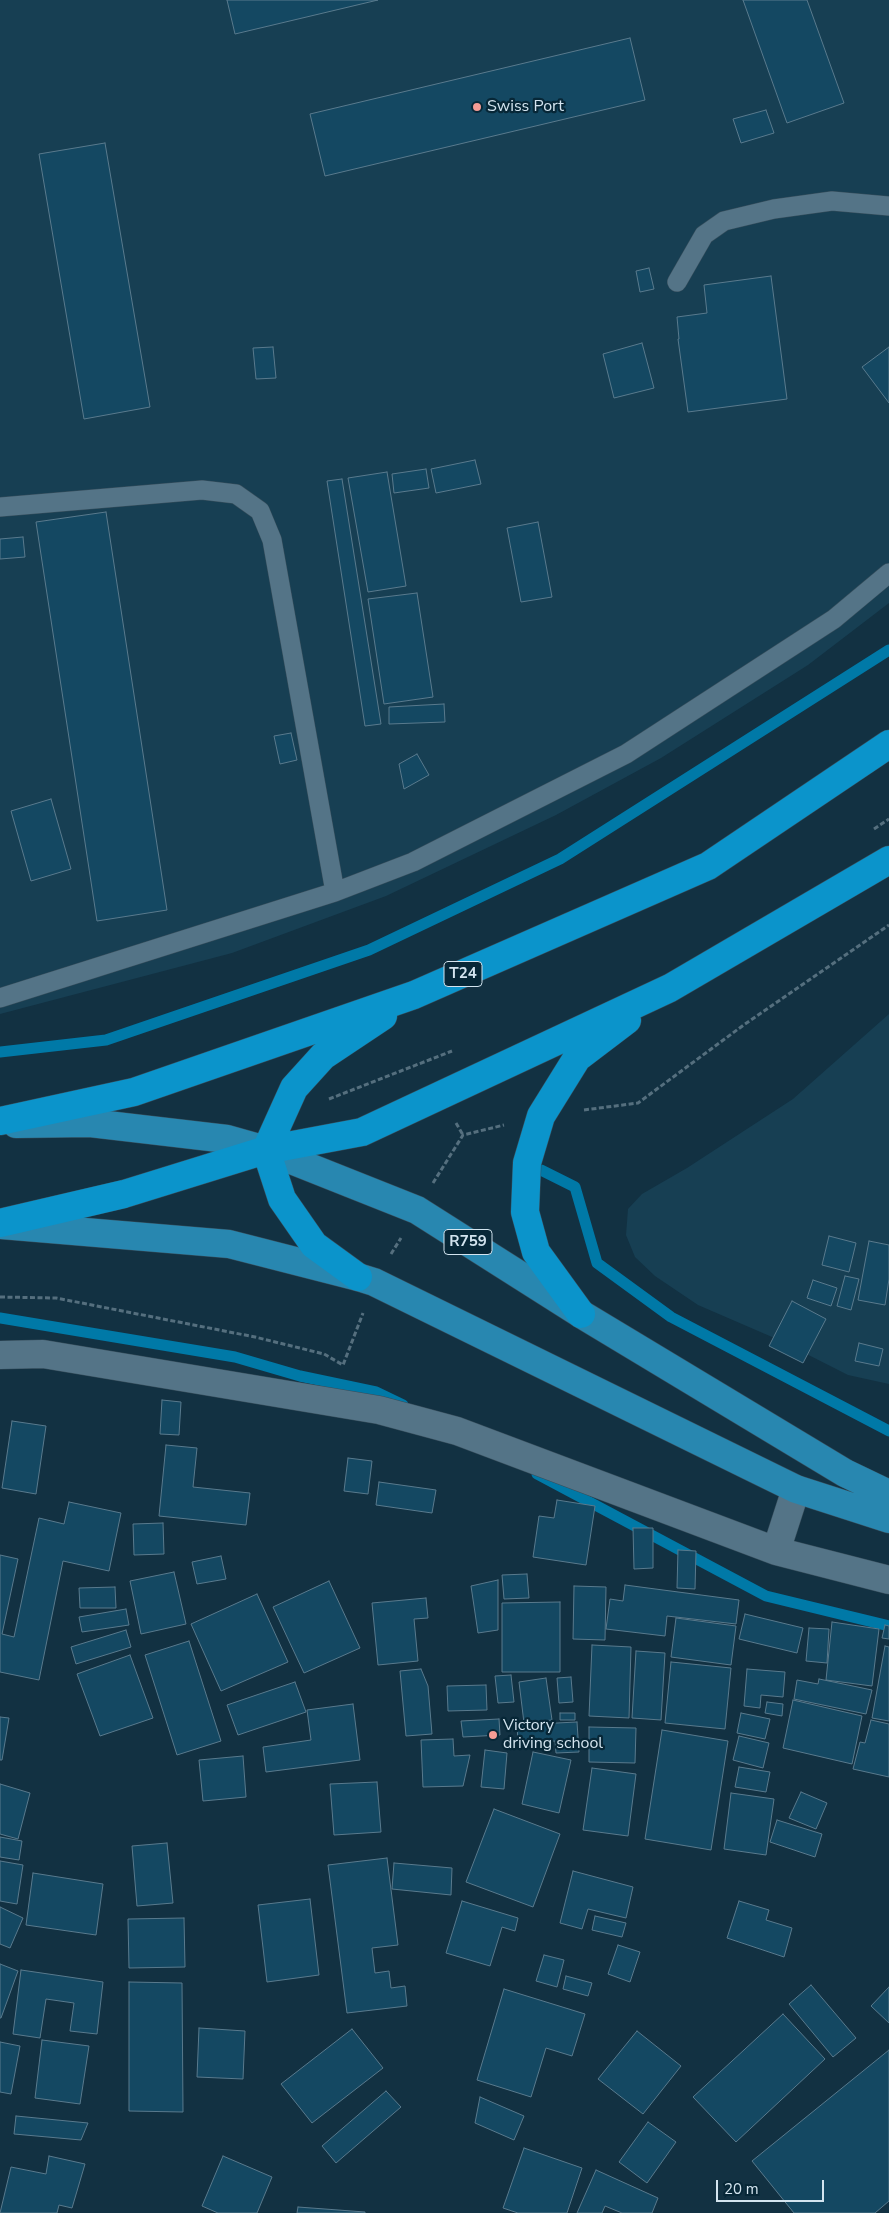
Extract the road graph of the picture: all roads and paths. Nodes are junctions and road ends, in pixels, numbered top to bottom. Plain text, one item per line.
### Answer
1 (889, 206) edge
2 (677, 282) dead end
3 (0, 507) edge
4 (889, 574) edge
5 (889, 744) edge
6 (889, 820) edge
7 (869, 832) dead end
8 (889, 860) edge
9 (335, 892) junction
10 (889, 925) edge
11 (670, 988) junction
12 (414, 995) junction
13 (0, 998) edge
14 (456, 1050) dead end
15 (541, 1116) junction
16 (278, 1119) junction
17 (0, 1122) edge
18 (266, 1150) junction
19 (417, 1210) junction
20 (0, 1224) edge
21 (366, 1280) junction
22 (0, 1297) edge
23 (581, 1314) junction
24 (0, 1355) edge
25 (796, 1489) junction
26 (889, 1494) edge
27 (889, 1519) edge
28 (776, 1551) junction
29 (889, 1580) edge

1 - 2 lane
3 - 9 lane
4 - 9 lane
5 - 12 highway, T24
6 - 7 path
8 - 11 highway
9 - 13 lane
10 - 15 path
11 - 15 highway
11 - 18 highway
12 - 16 highway
12 - 17 highway, T24
14 - 16 path
15 - 19 path
15 - 23 highway
16 - 18 highway
17 - 18 main road, R759
18 - 19 main road, R759
18 - 20 highway
18 - 21 highway
19 - 21 path
19 - 23 main road, R759
20 - 21 main road
21 - 22 path
21 - 25 main road
23 - 26 main road, R759
24 - 28 street
25 - 27 main road
25 - 28 street
28 - 29 street

